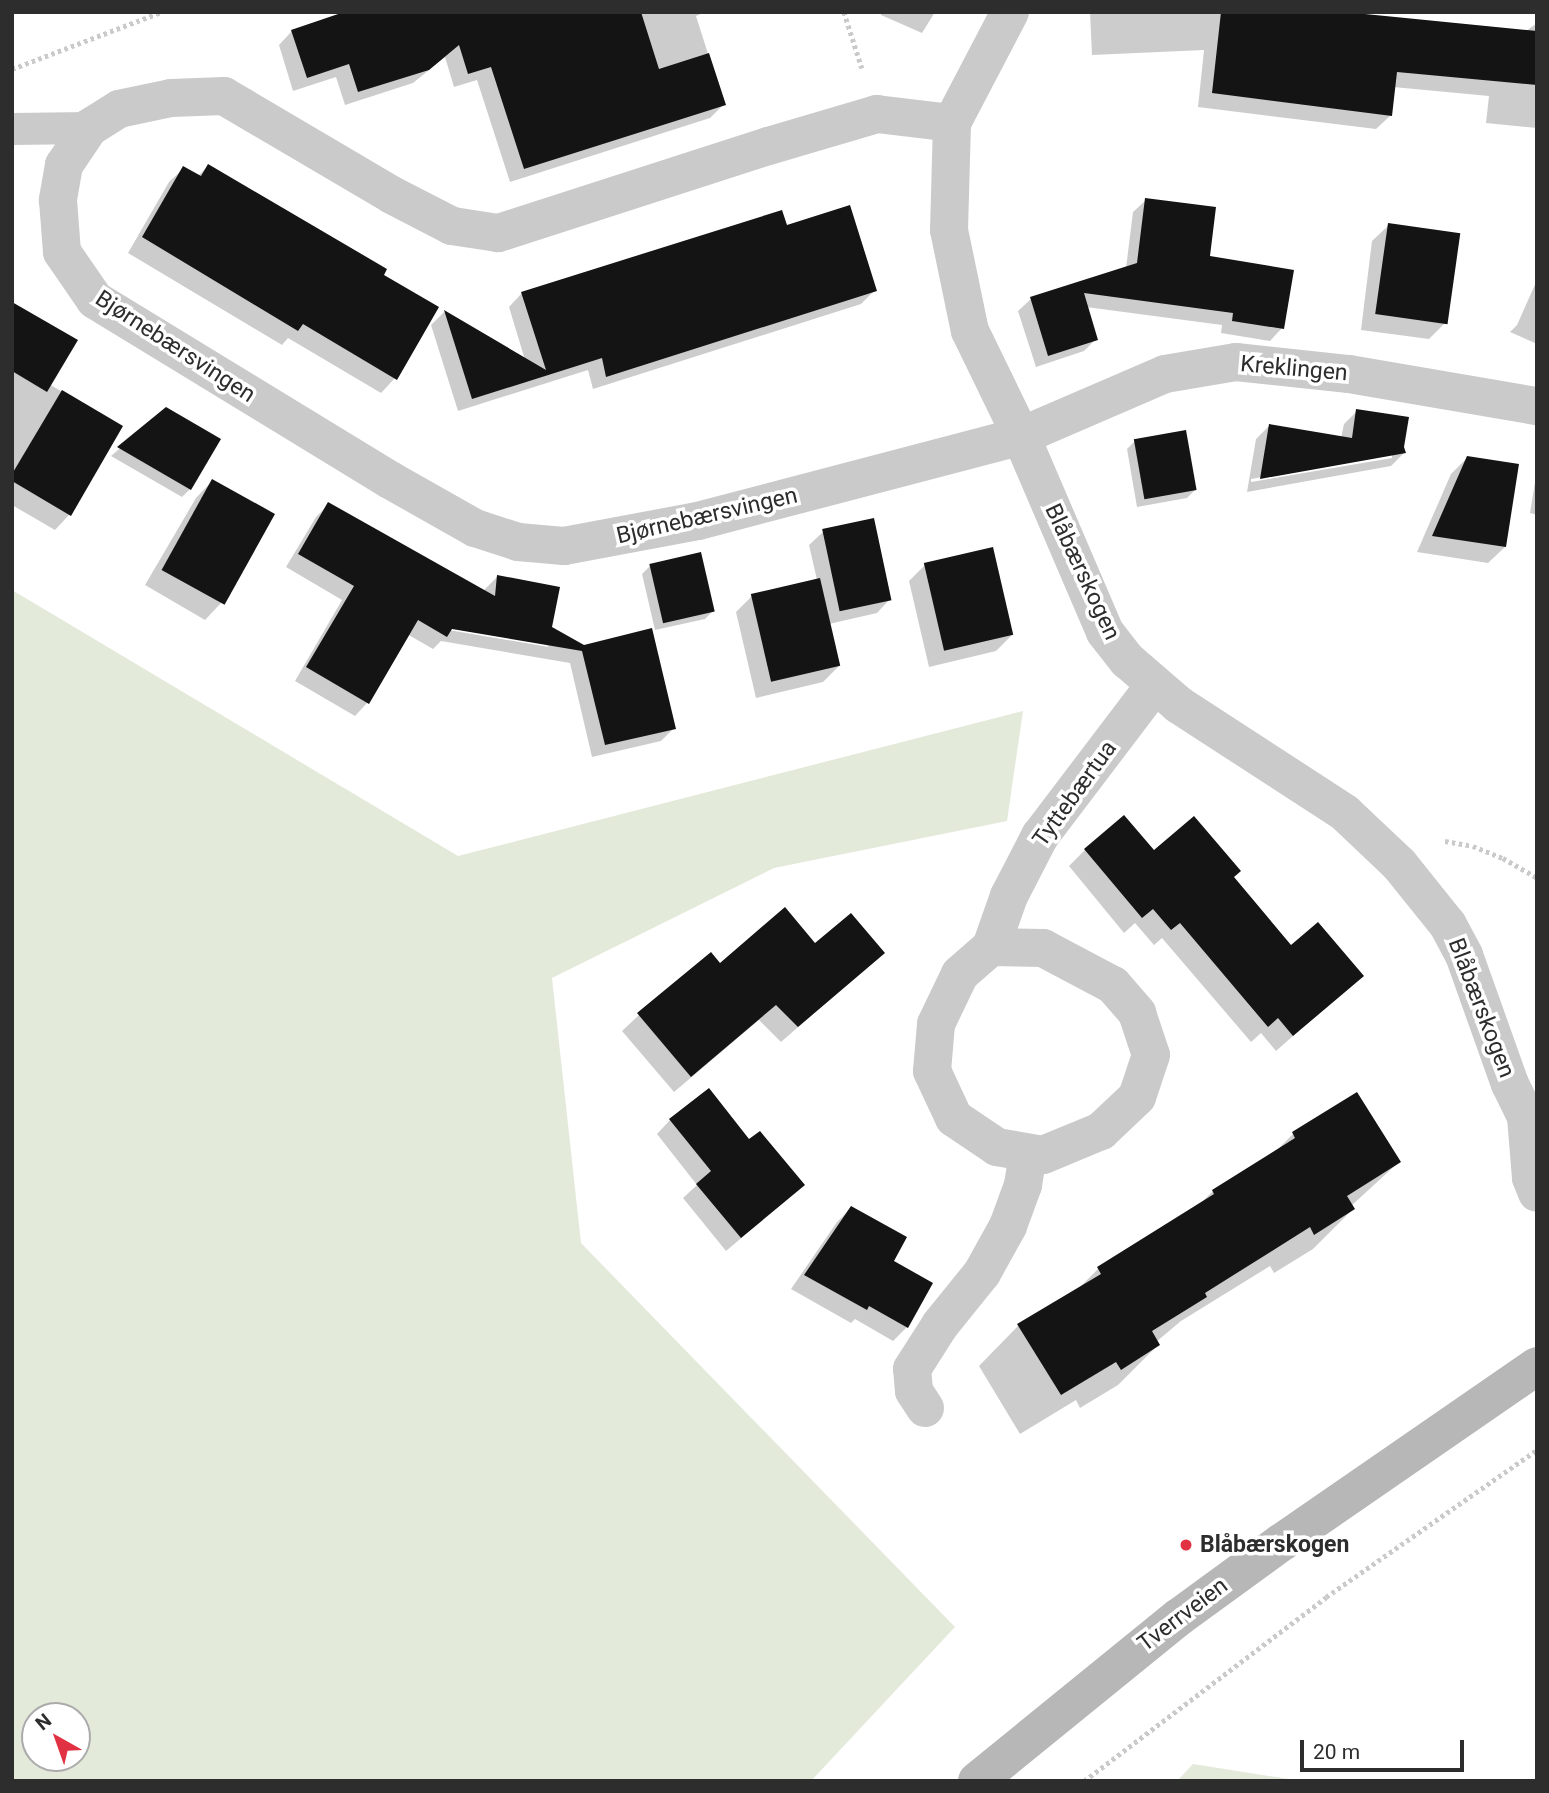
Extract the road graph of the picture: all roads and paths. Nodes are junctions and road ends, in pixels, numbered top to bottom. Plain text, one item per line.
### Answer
1 (161, 12) edge
2 (844, 12) edge
3 (1010, 12) edge
4 (12, 69) edge
5 (877, 114) junction
6 (952, 123) junction
7 (89, 128) junction
8 (12, 129) edge
9 (1537, 406) edge
10 (1021, 436) junction
11 (1154, 686) junction
12 (1438, 841) dead end
13 (1537, 878) edge
14 (991, 947) junction
15 (1531, 1121) edge
16 (1028, 1154) junction
17 (1537, 1194) edge
18 (1537, 1366) edge
19 (925, 1408) dead end
20 (1537, 1450) edge
21 (976, 1781) edge
22 (1084, 1781) edge

1 - 4 path
2 - 5 path
3 - 6 street, Blåbærskogen
5 - 6 street, Bjørnebærsvingen
5 - 7 street, Bjørnebærsvingen
6 - 10 street, Blåbærskogen
7 - 8 lane
7 - 10 street, Bjørnebærsvingen
9 - 10 street, Kreklingen
10 - 11 street, Blåbærskogen
11 - 14 street, Tyttebærtua
11 - 15 street, Blåbærskogen
12 - 13 path
14 - 16 street, Tyttebærtua
14 - 16 street, Tyttebærtua
15 - 17 street, Blåbærskogen
16 - 19 street
18 - 21 main road, Tverrveien
20 - 22 path

